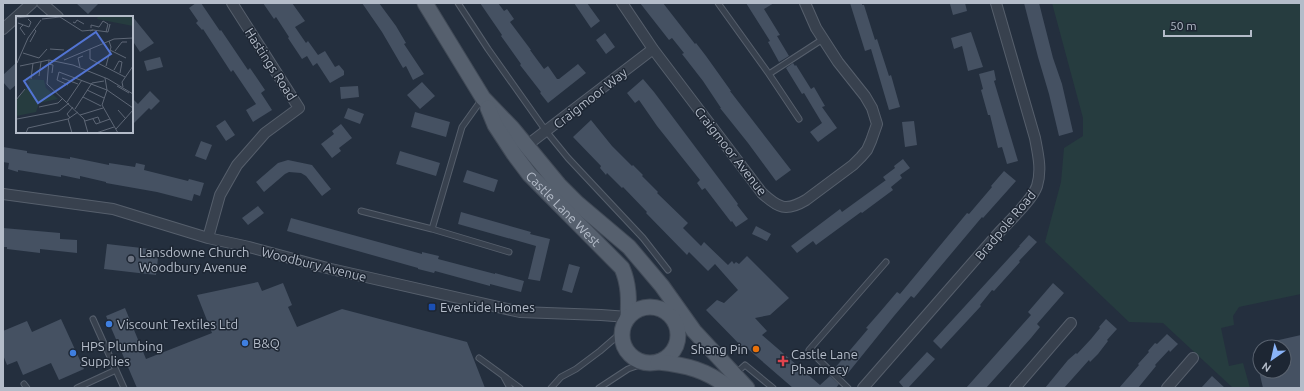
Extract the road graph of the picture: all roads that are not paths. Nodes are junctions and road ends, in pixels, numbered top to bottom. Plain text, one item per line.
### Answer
1 (32, 3) edge
2 (42, 3) edge
3 (232, 3) edge
4 (425, 3) edge
5 (458, 3) edge
6 (622, 3) edge
7 (718, 3) edge
8 (805, 3) edge
9 (996, 3) edge
10 (18, 16) edge
11 (57, 16) edge
12 (16, 17) edge
13 (3, 29) edge
14 (823, 39) junction
15 (653, 49) junction
16 (769, 74) junction
17 (484, 100) junction
18 (799, 119) dead end
19 (546, 131) junction
20 (526, 146) junction
21 (3, 194) edge
22 (361, 211) dead end
23 (432, 229) junction
24 (208, 238) junction
25 (510, 252) dead end
26 (886, 262) dead end
27 (668, 270) dead end
28 (662, 286) junction
29 (628, 317) junction
30 (671, 318) junction
31 (93, 319) dead end
32 (1072, 323) dead end
33 (694, 331) junction
34 (622, 332) junction
35 (479, 358) dead end
36 (1193, 358) dead end
37 (651, 363) junction
38 (116, 370) junction
39 (504, 376) junction
40 (732, 382) edge
41 (77, 388) edge
42 (124, 388) edge
43 (510, 388) edge
44 (520, 388) edge
45 (551, 388) edge
46 (599, 388) edge
47 (747, 388) edge
48 (773, 388) edge
49 (848, 388) edge
50 (863, 388) edge
51 (1015, 388) edge
52 (1167, 388) edge

1 - 10 street
2 - 11 street
3 - 24 street, Hastings Road
4 - 17 main road, Castle Lane West
5 - 19 lane
6 - 15 street, Craigmoor Avenue
7 - 16 lane
8 - 14 street, Craigmoor Avenue
9 - 50 street, Bradpole Road
12 - 13 street
14 - 15 street, Craigmoor Avenue
14 - 16 lane
15 - 19 street, Craigmoor Way
16 - 18 lane
17 - 20 main road, Castle Lane West
17 - 23 lane
17 - 29 main road, Castle Lane West
19 - 20 street, Craigmoor Way
19 - 27 lane
20 - 28 main road, Castle Lane West
21 - 24 street, Woodbury Avenue
22 - 23 lane
23 - 25 lane
24 - 29 street, Woodbury Avenue
26 - 49 lane
28 - 30 main road, Castle Lane West
28 - 33 main road, Castle Lane West
29 - 30 main road
29 - 34 main road
30 - 33 main road, Castle Lane West
30 - 37 main road
31 - 38 lane
32 - 51 street
33 - 40 main road, Castle Lane West
34 - 37 main road
34 - 45 lane
35 - 39 lane
36 - 52 street
37 - 40 main road, Castle Lane West
37 - 46 lane
38 - 41 lane
38 - 42 lane
39 - 43 lane
39 - 44 lane
40 - 47 main road, Castle Lane West
40 - 48 lane

